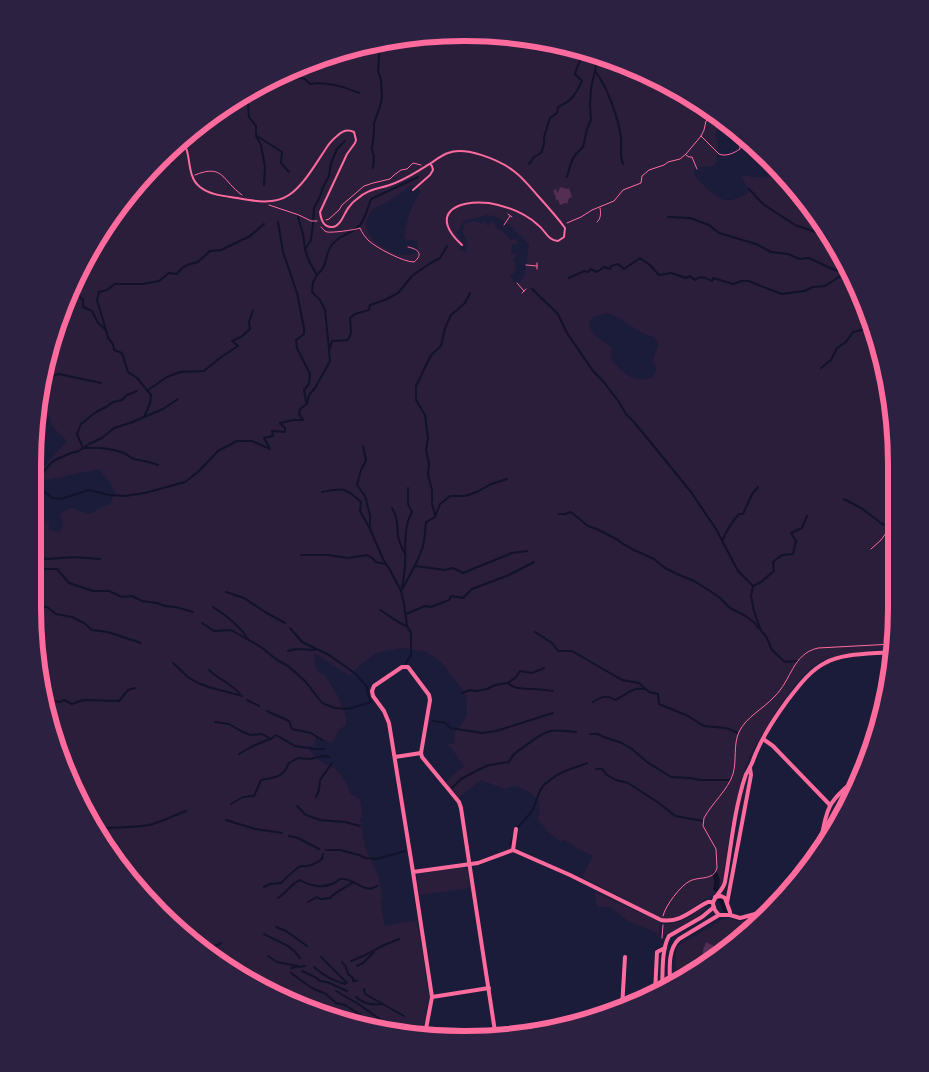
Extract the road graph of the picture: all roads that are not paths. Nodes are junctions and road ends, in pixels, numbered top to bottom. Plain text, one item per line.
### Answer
1 (186, 145) edge
2 (430, 164) junction
3 (413, 190) dead end
4 (462, 245) dead end
5 (885, 653) edge
6 (763, 739) junction
7 (421, 753) junction
8 (395, 757) junction
9 (750, 768) junction
10 (849, 785) edge
11 (830, 805) junction
12 (516, 829) dead end
13 (824, 831) edge
14 (514, 850) junction
15 (469, 864) junction
16 (413, 872) junction
17 (715, 897) junction
18 (728, 903) junction
19 (713, 905) junction
20 (757, 913) edge
21 (719, 914) junction
22 (730, 914) junction
23 (665, 948) junction
24 (625, 957) dead end
25 (670, 977) edge
26 (663, 981) edge
27 (655, 985) edge
28 (489, 988) junction
29 (432, 997) junction
30 (622, 1000) edge
31 (426, 1029) edge
32 (495, 1030) edge

1 - 2 lane
2 - 3 lane
2 - 4 lane
5 - 6 street
6 - 9 street
6 - 11 street
7 - 8 street
7 - 8 street
7 - 15 street
8 - 16 street
9 - 17 street
9 - 18 street
10 - 11 street
11 - 13 street
12 - 14 street
14 - 15 street
14 - 19 street
15 - 16 street
15 - 28 street
16 - 29 street
17 - 18 street
17 - 19 street
18 - 22 street
19 - 21 street
19 - 23 street
20 - 22 street
21 - 22 street
21 - 25 street
23 - 26 street
23 - 27 street
24 - 30 street
28 - 29 street
28 - 32 street
29 - 31 street

